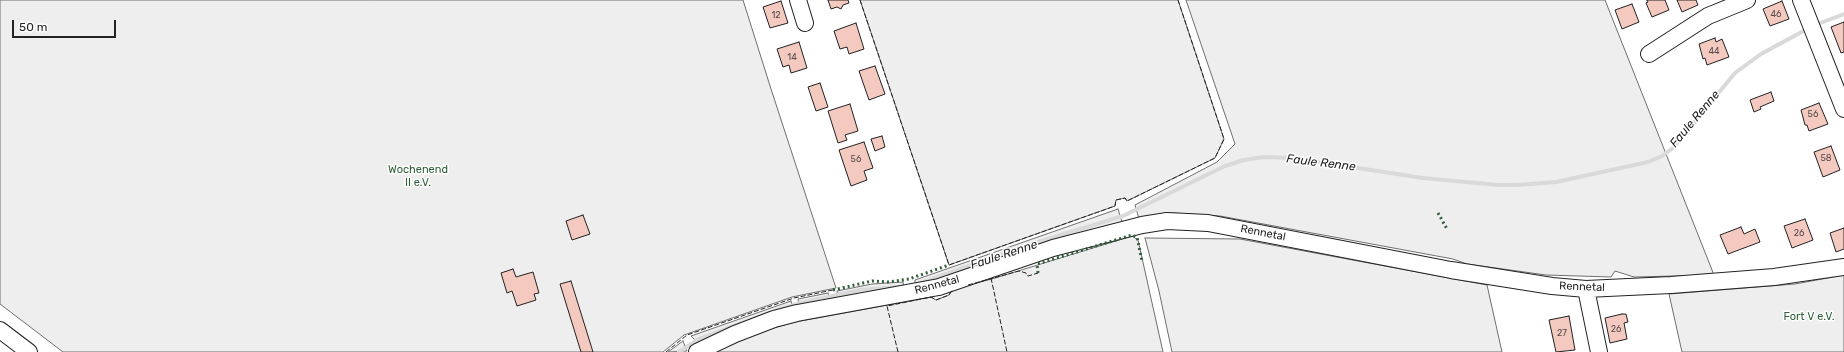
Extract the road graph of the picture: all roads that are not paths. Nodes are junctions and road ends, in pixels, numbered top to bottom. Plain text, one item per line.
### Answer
1 (798, 0) edge
2 (1747, 0) edge
3 (1803, 7) edge
4 (805, 23) dead end
5 (1649, 54) dead end
6 (1844, 109) edge
7 (1844, 267) edge
8 (1586, 289) junction
9 (0, 330) edge
10 (29, 352) edge
11 (697, 352) edge
12 (1599, 352) edge

1 - 4 street
2 - 5 street
3 - 6 street
7 - 8 street, Rennetal
8 - 11 street, Rennetal
8 - 12 street
9 - 10 street

